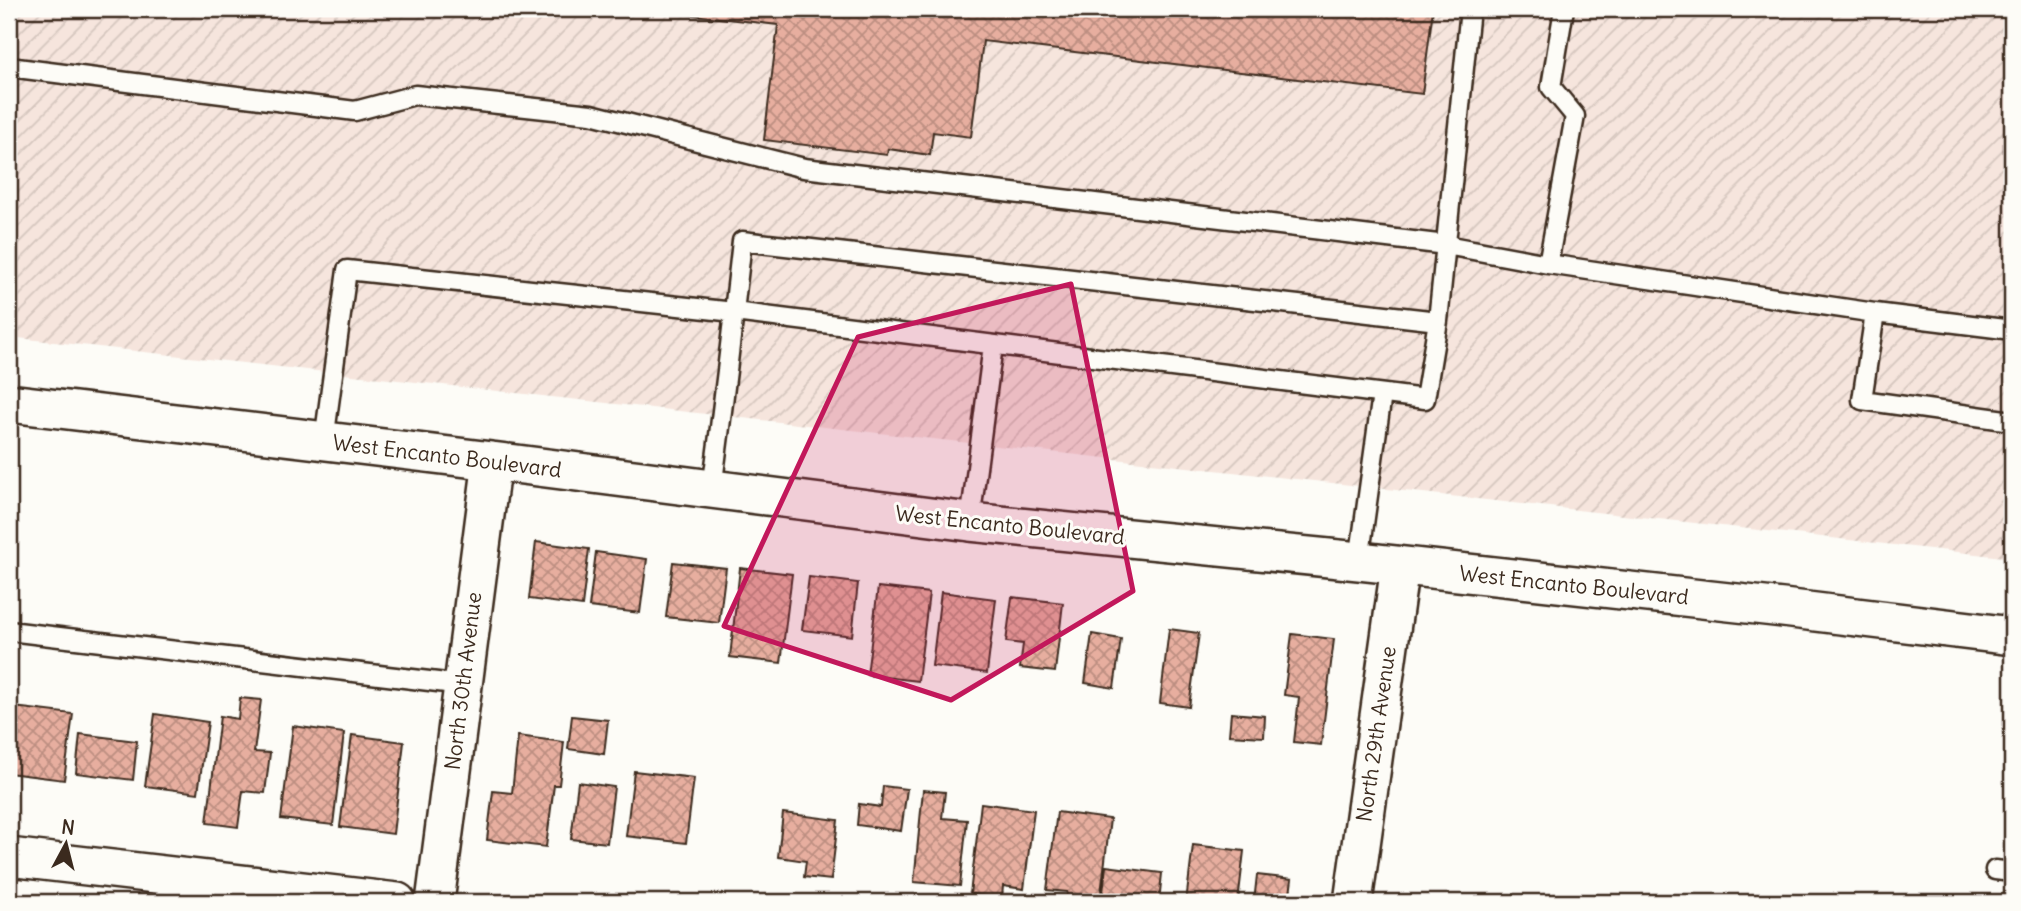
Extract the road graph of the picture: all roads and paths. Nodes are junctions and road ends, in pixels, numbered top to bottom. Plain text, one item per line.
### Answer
1 (1471, 9) edge
2 (1564, 9) edge
3 (9, 66) edge
4 (1446, 245) junction
5 (1548, 264) junction
6 (734, 312) junction
7 (1875, 313) junction
8 (1438, 321) junction
9 (2012, 330) edge
10 (993, 345) junction
11 (1382, 394) junction
12 (9, 402) edge
13 (2012, 421) edge
14 (324, 441) junction
15 (492, 461) junction
16 (712, 489) junction
17 (970, 522) junction
18 (1359, 561) junction
19 (1400, 566) junction
20 (9, 631) edge
21 (2012, 636) edge
22 (463, 685) junction
23 (9, 857) edge
24 (397, 902) edge
25 (435, 902) edge
26 (1353, 902) edge

1 - 4 lane
2 - 5 lane
3 - 4 lane
4 - 5 lane
4 - 8 lane
5 - 7 lane
6 - 8 lane
6 - 10 lane
6 - 14 lane
6 - 16 lane
7 - 9 lane
7 - 13 lane
8 - 11 lane
10 - 11 lane
10 - 17 lane
11 - 18 lane
12 - 14 street, West Encanto Boulevard
14 - 15 street, West Encanto Boulevard
15 - 16 street, West Encanto Boulevard
15 - 22 street, North 30th Avenue
16 - 17 street, West Encanto Boulevard
17 - 18 street, West Encanto Boulevard
18 - 19 street, West Encanto Boulevard
19 - 21 street, West Encanto Boulevard
19 - 26 street, North 29th Avenue
20 - 22 lane
22 - 25 street, North 30th Avenue
23 - 24 street

